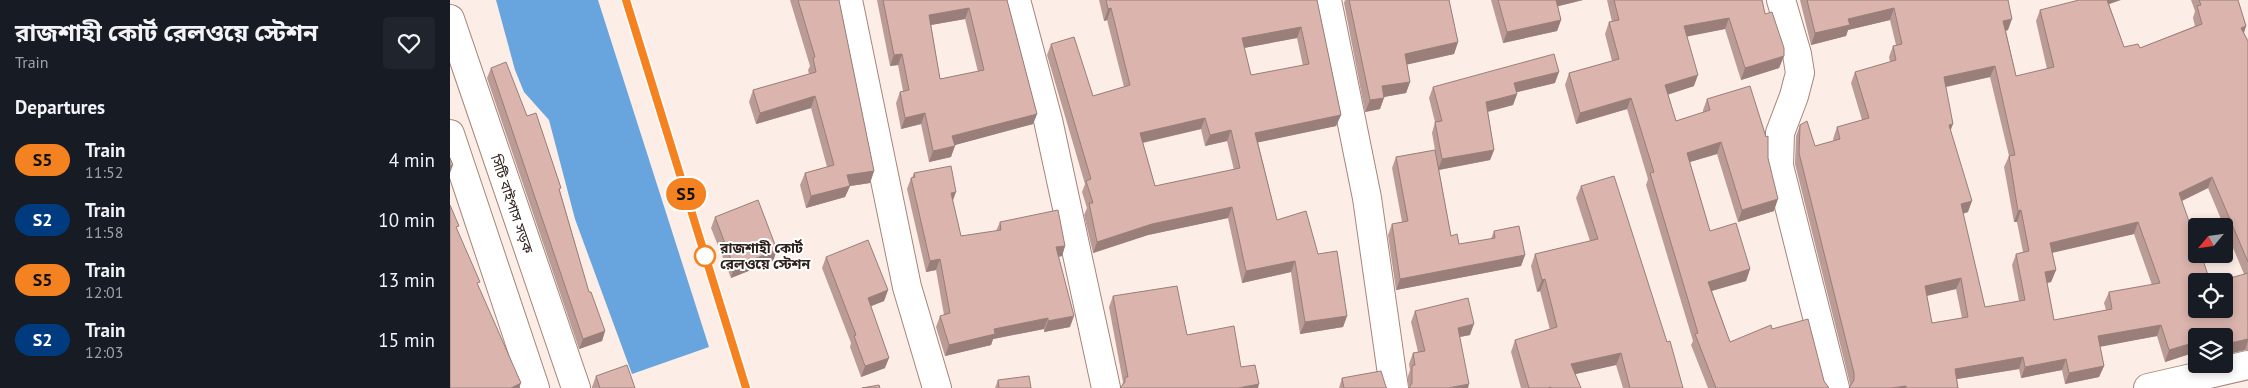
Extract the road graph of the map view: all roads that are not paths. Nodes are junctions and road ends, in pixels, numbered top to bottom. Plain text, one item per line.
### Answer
1 (848, 0) edge
2 (1016, 0) edge
3 (1327, 0) edge
4 (1781, 0) edge
5 (450, 19) edge
6 (450, 134) edge
7 (2248, 365) edge
8 (535, 388) edge
9 (576, 388) edge
10 (937, 388) edge
11 (1106, 388) edge
12 (1394, 388) edge
13 (1835, 388) edge
14 (2150, 388) edge

1 - 10 street
2 - 11 street
3 - 12 street
4 - 13 street
5 - 9 street, সিটি বাইপাস সড়ক
6 - 8 street
7 - 14 street

